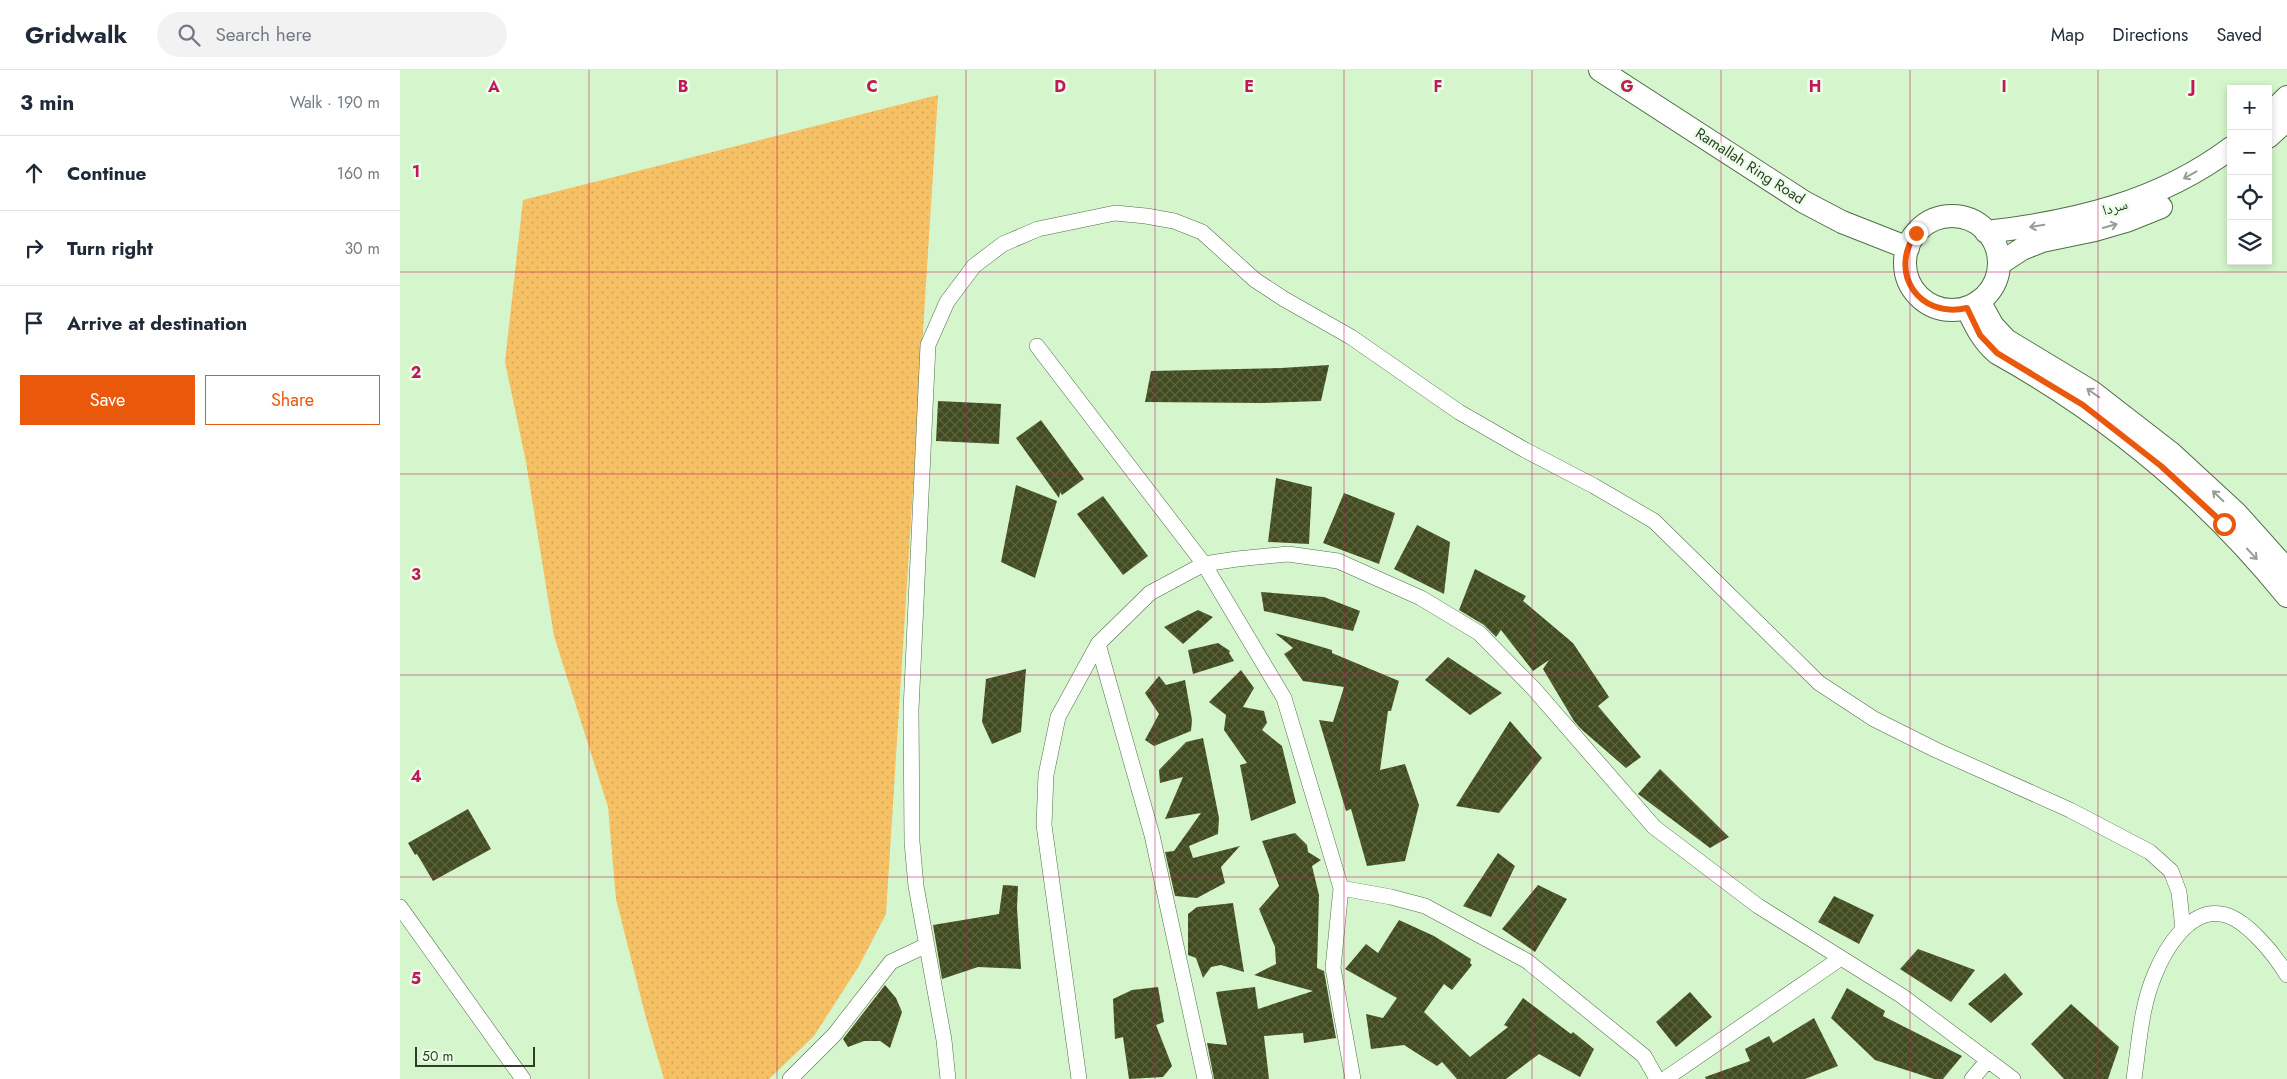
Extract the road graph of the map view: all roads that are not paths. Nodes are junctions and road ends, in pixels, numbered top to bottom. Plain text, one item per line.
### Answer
1 (1600, 70) edge
2 (2287, 97) edge
3 (2272, 112) edge
4 (2287, 120) edge
5 (2272, 134) edge
6 (2227, 151) edge
7 (2227, 170) edge
8 (1986, 232) junction
9 (1908, 248) junction
10 (1999, 264) junction
11 (1973, 304) junction
12 (1037, 346) dead end
13 (1204, 564) junction
14 (2287, 570) edge
15 (2287, 596) edge
16 (1098, 644) junction
17 (1341, 888) junction
18 (400, 907) edge
19 (2183, 929) junction
20 (926, 945) junction
21 (1841, 958) junction
22 (2287, 975) edge
23 (1988, 1060) junction
24 (523, 1079) edge
25 (790, 1079) edge
26 (948, 1079) edge
27 (1078, 1079) edge
28 (1205, 1079) edge
29 (1353, 1079) edge
30 (1656, 1079) edge
31 (1665, 1079) edge
32 (1972, 1079) edge
33 (2013, 1079) edge
34 (2134, 1079) edge

1 - 9 street, Ramallah Ring Road
2 - 3 street
4 - 5 street
6 -> 8 street, سردا
10 -> 7 street, سردا
8 - 9 street
8 - 10 street
9 - 11 street
10 - 11 street
14 -> 11 street
11 -> 15 street
12 - 13 street
13 - 16 street
13 - 17 street
13 - 21 street
16 - 27 street
16 - 28 street
17 - 29 street
17 - 30 street
18 - 24 street
19 - 20 street
19 - 22 street
19 - 34 street
20 - 25 street
20 - 26 street
21 - 23 street
21 - 31 street
23 - 32 street
23 - 33 street

